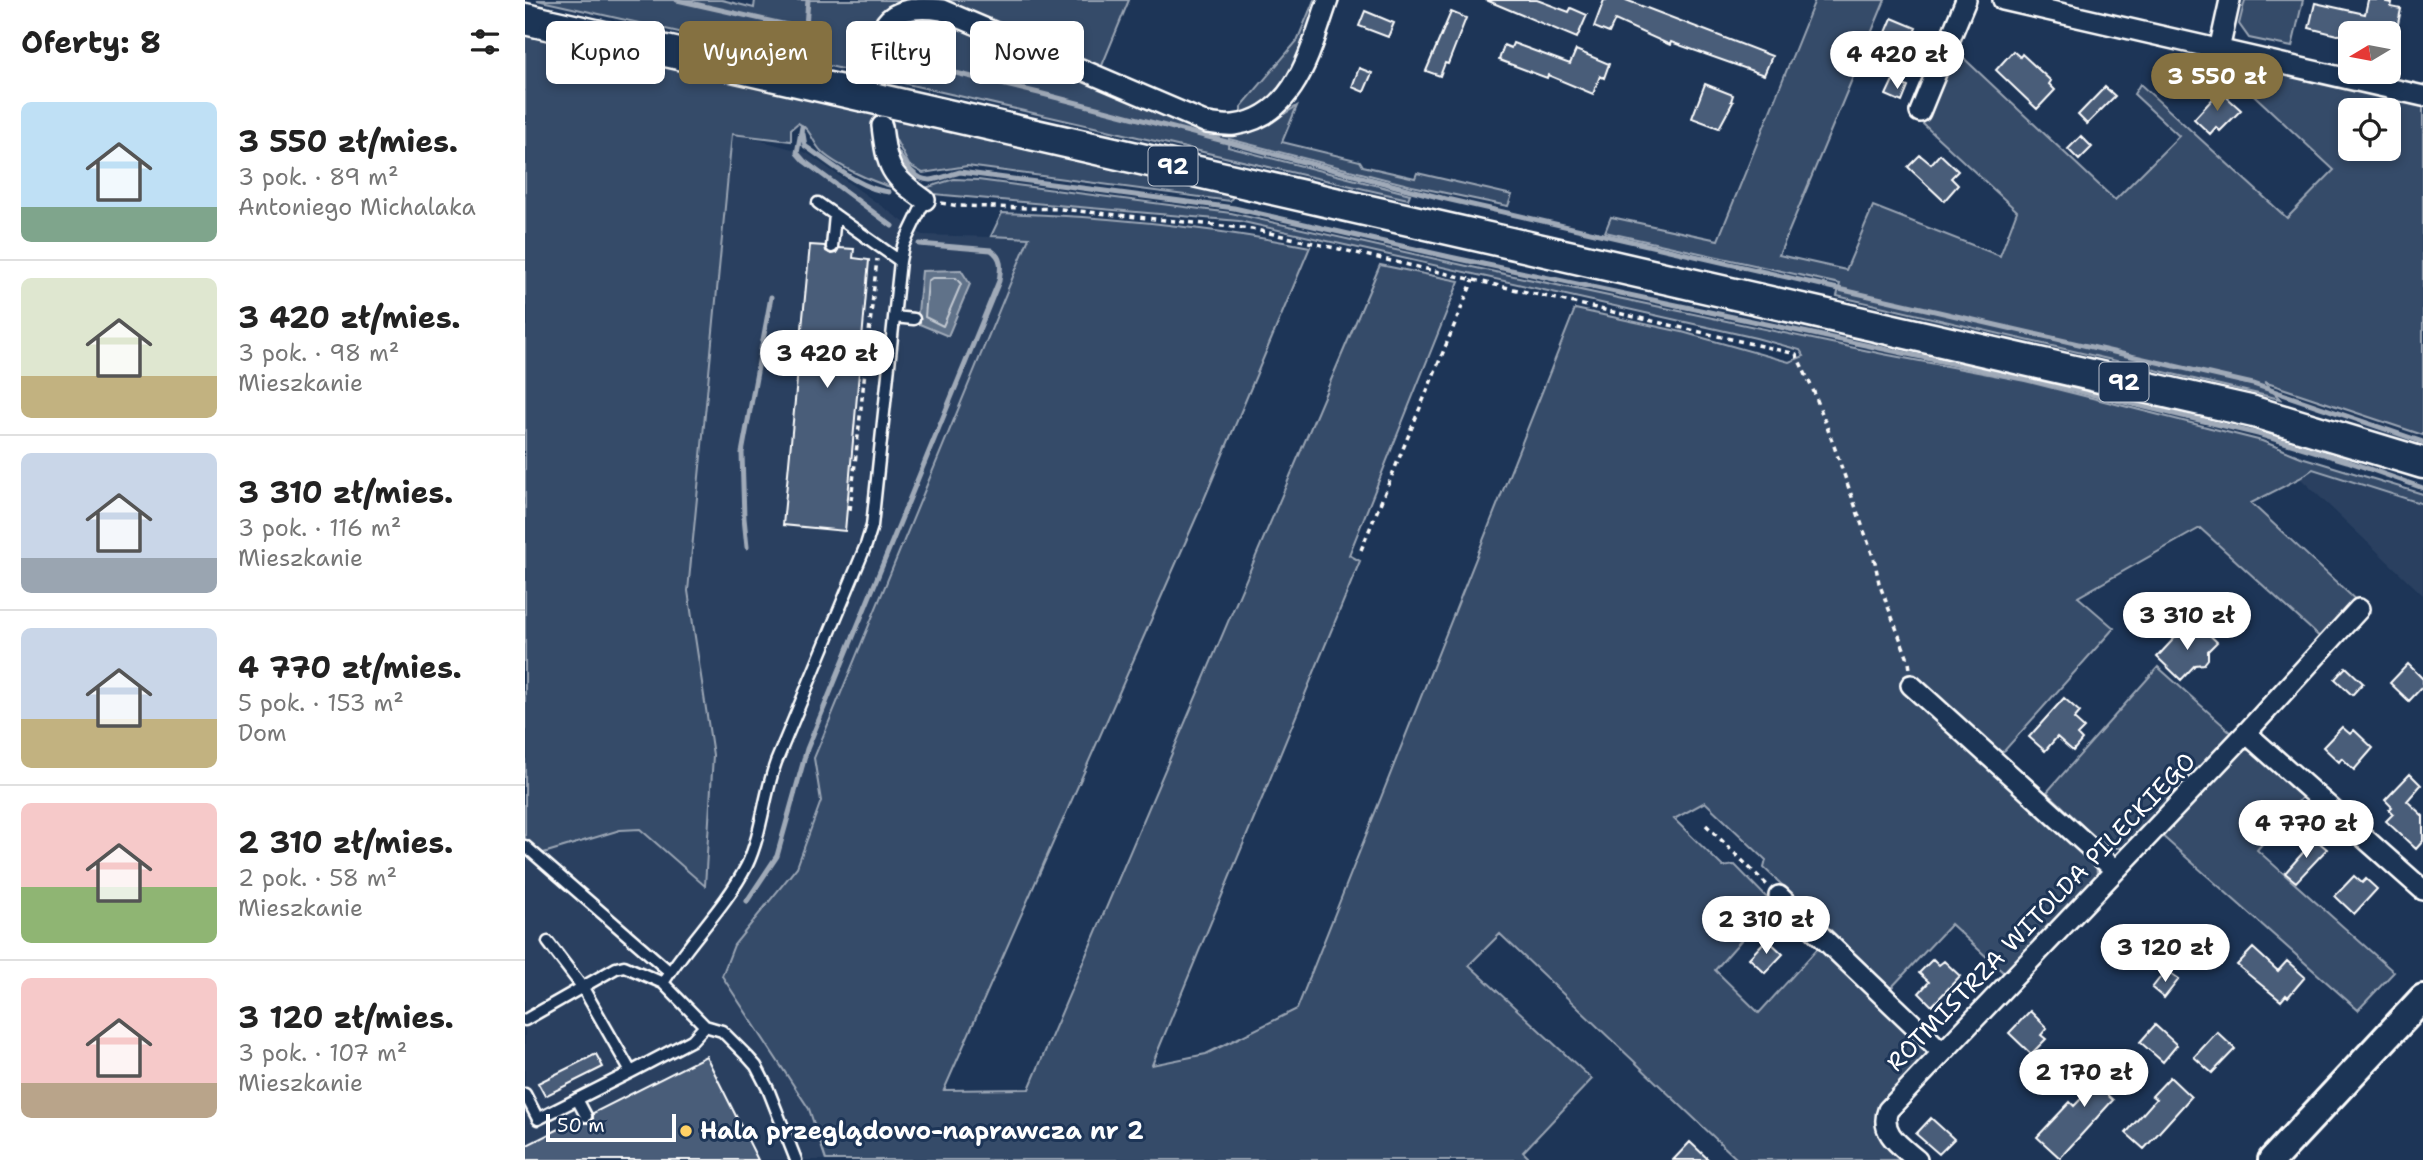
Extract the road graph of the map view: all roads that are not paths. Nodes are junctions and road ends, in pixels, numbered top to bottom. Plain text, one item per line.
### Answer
1 (1328, 0) edge
2 (1966, 0) edge
3 (2230, 0) edge
4 (2009, 1) edge
5 (525, 19) edge
6 (887, 21) edge
7 (2219, 50) junction
8 (2423, 96) edge
9 (1920, 113) dead end
10 (882, 127) dead end
11 (925, 200) joint
12 (818, 203) dead end
13 (835, 215) junction
14 (832, 247) dead end
15 (900, 261) junction
16 (894, 317) junction
17 (914, 319) dead end
18 (2423, 463) edge
19 (2359, 609) dead end
20 (1911, 685) road end
21 (2246, 733) junction
22 (525, 846) edge
23 (2115, 870) junction
24 (2423, 890) edge
25 (1779, 897) road end
26 (548, 942) dead end
27 (670, 972) junction
28 (663, 983) junction
29 (583, 988) junction
30 (2423, 998) edge
31 (525, 1020) edge
32 (705, 1026) junction
33 (1943, 1052) junction
34 (631, 1072) junction
35 (525, 1094) edge
36 (577, 1099) junction
37 (586, 1116) dead end
38 (525, 1118) edge
39 (538, 1119) junction
40 (796, 1160) edge
41 (1917, 1160) edge
42 (2272, 1160) edge

1 - 6 street
2 - 9 street
3 - 7 street
4 - 7 street
5 - 18 main road, 92
7 - 8 street
10 - 11 street
11 - 15 lane
12 - 13 lane
13 - 14 lane
13 - 15 lane
15 - 16 lane
16 - 17 lane
16 - 27 lane
19 - 21 street, ROTMISTRZA WITOLDA PILECKIEGO
20 - 23 street
21 - 23 street, ROTMISTRZA WITOLDA PILECKIEGO
21 - 24 street
22 - 27 lane
23 - 33 street, ROTMISTRZA WITOLDA PILECKIEGO
25 - 33 street
26 - 29 lane
27 - 28 lane
28 - 29 lane
28 - 32 lane
29 - 31 lane
29 - 34 lane
30 - 42 main road
32 - 34 lane
32 - 40 lane
33 - 41 street, ROTMISTRZA WITOLDA PILECKIEGO
34 - 36 lane
35 - 39 lane
36 - 37 lane
36 - 39 lane
38 - 39 lane

